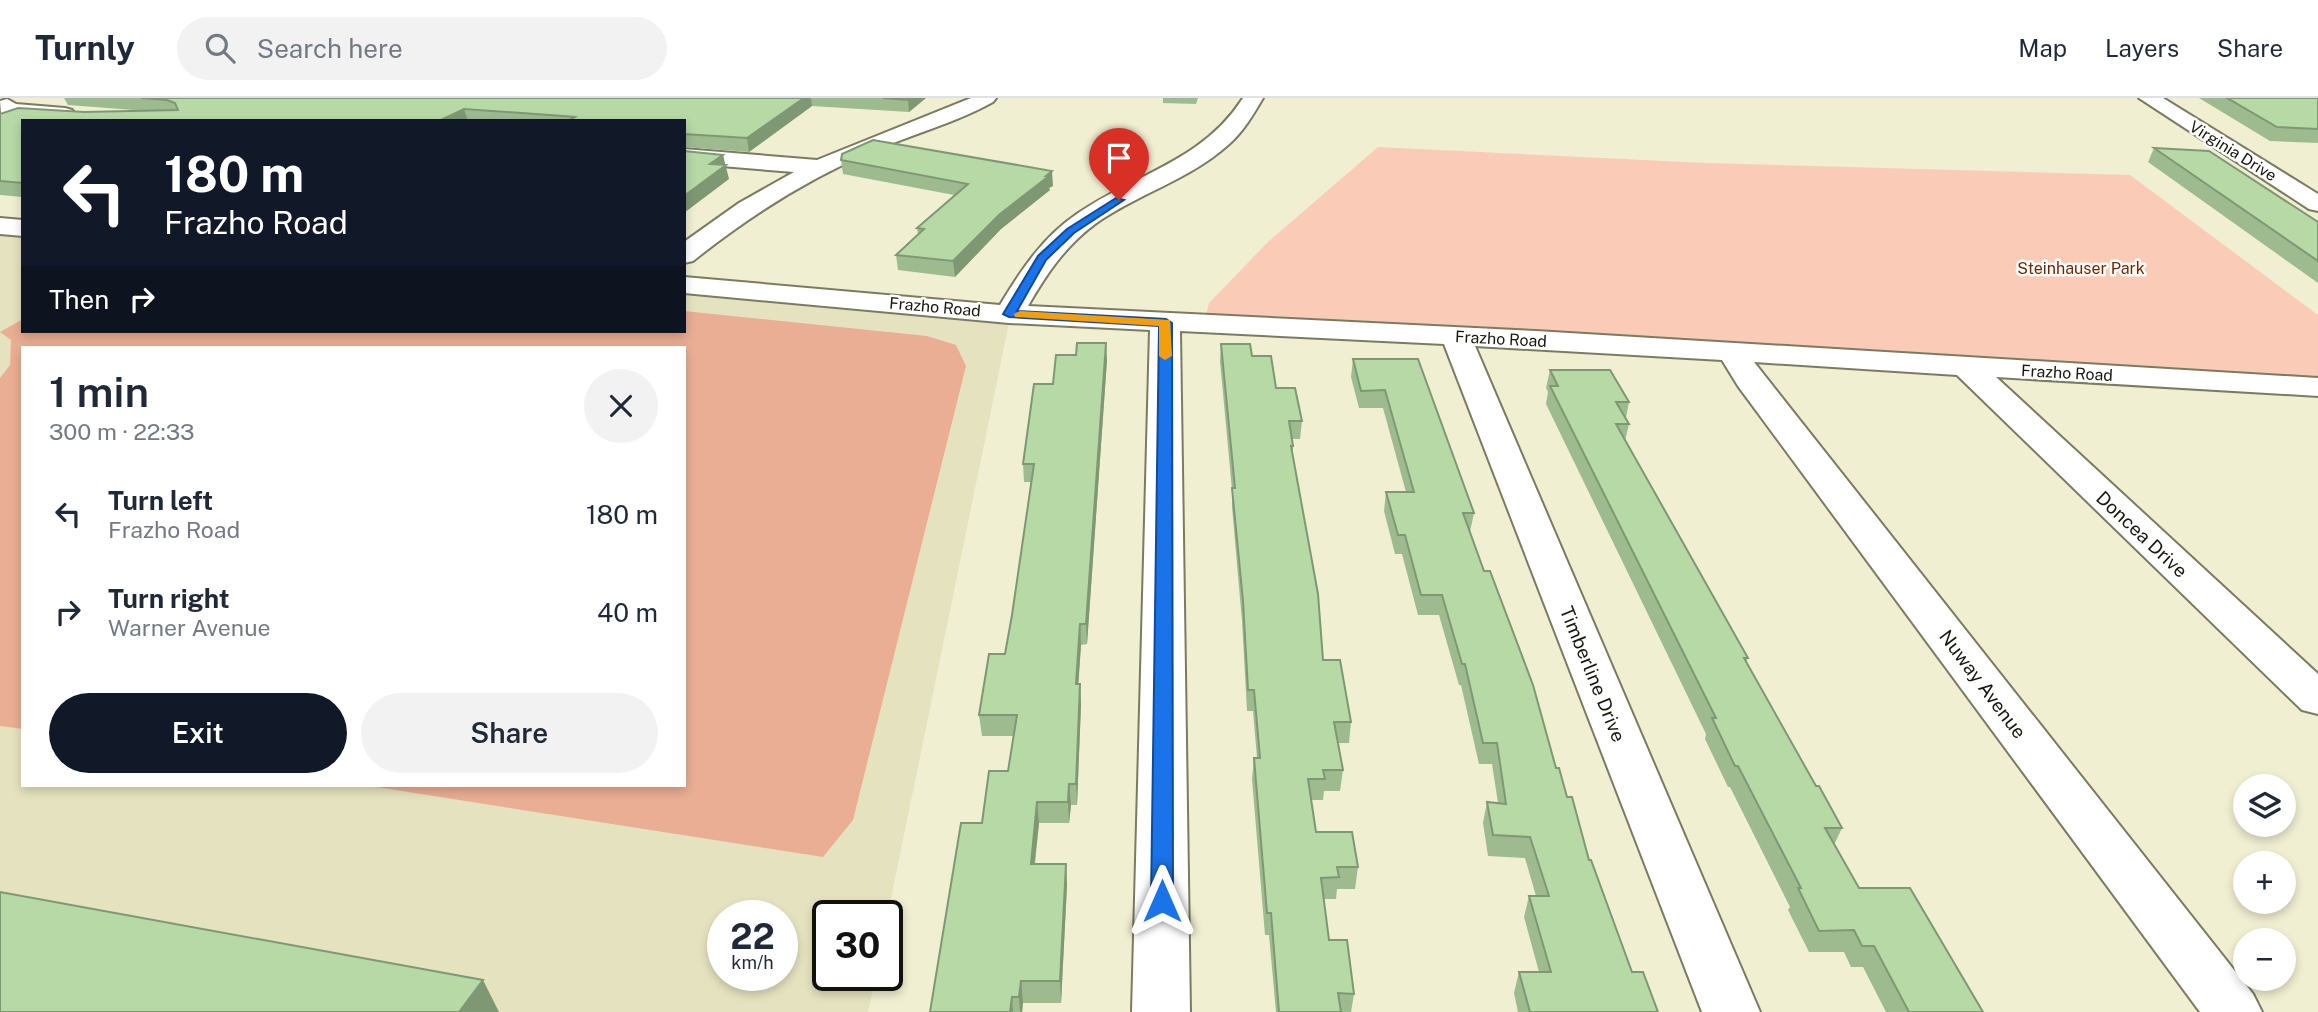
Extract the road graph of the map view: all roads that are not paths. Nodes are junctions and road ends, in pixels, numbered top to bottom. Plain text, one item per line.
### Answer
1 (986, 98) edge
2 (1253, 98) edge
3 (2149, 98) edge
4 (15, 101) edge
5 (90, 115) edge
6 (686, 156) edge
7 (820, 167) junction
8 (2318, 204) edge
9 (0, 226) edge
10 (21, 228) edge
11 (686, 254) edge
12 (686, 285) edge
13 (1009, 314) junction
14 (1166, 323) junction
15 (1456, 337) junction
16 (1734, 354) junction
17 (1967, 368) junction
18 (2318, 387) edge
19 (2318, 699) edge
20 (1161, 1012) edge
21 (1731, 1012) edge
22 (2234, 1012) edge

1 - 7 street
2 - 13 street
3 - 8 street, Virginia Drive
4 - 5 street
6 - 7 street
7 - 11 street
9 - 10 street
12 - 13 street, Frazho Road
13 - 14 street, Frazho Road
14 - 15 street, Frazho Road
14 - 20 street
15 - 16 street, Frazho Road
15 - 21 street, Timberline Drive
16 - 17 street, Frazho Road
16 - 22 street, Nuway Avenue
17 - 18 street, Frazho Road
17 - 19 street, Doncea Drive

